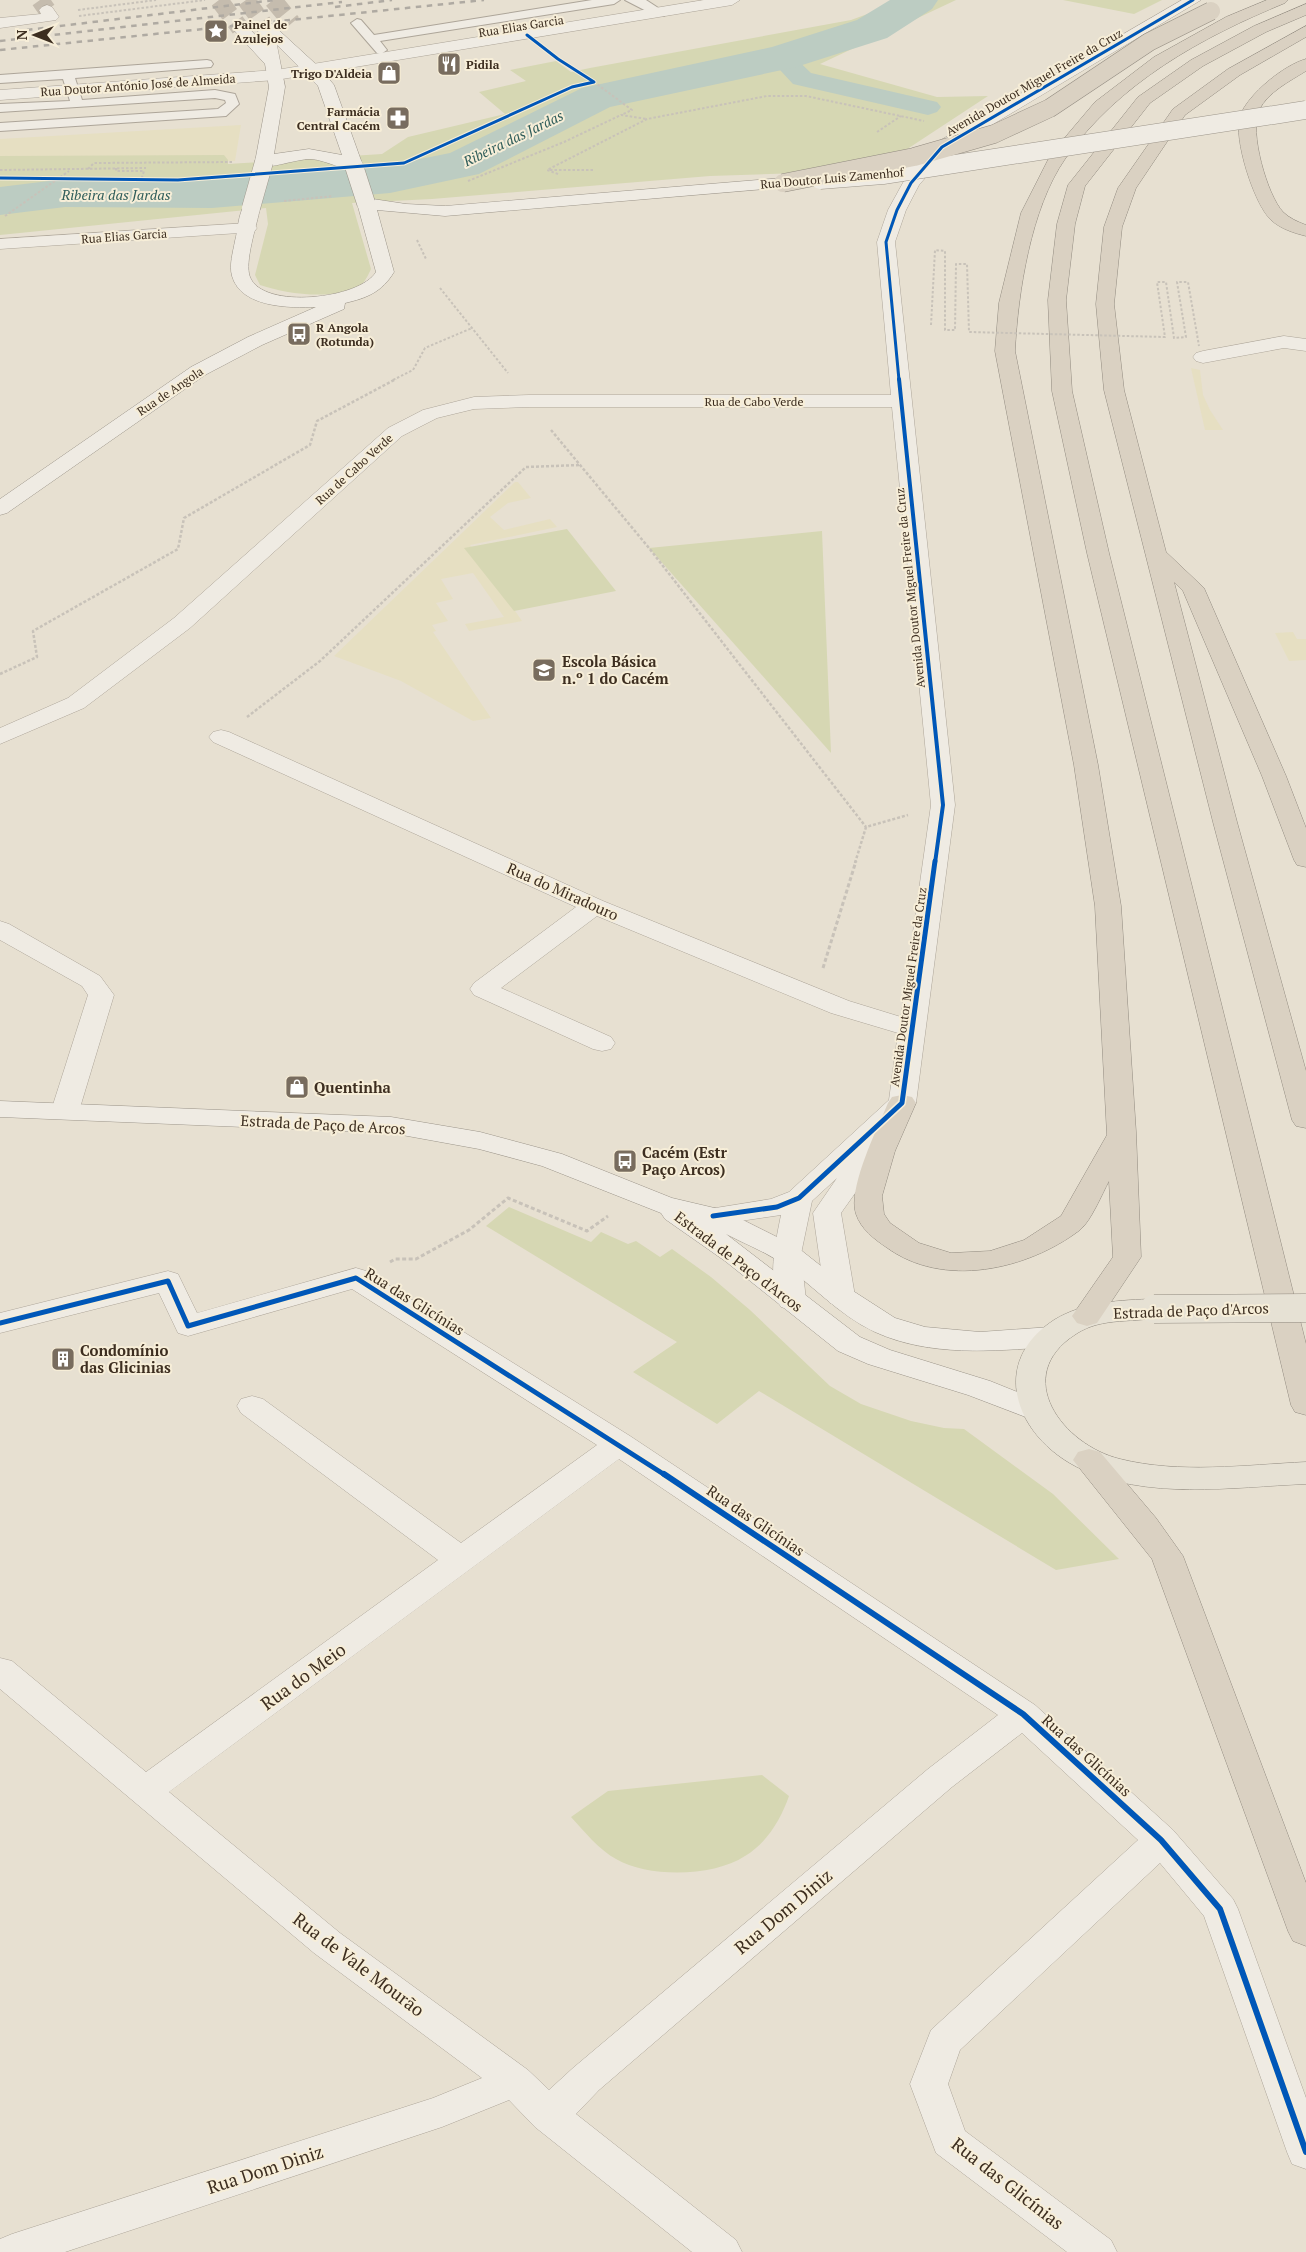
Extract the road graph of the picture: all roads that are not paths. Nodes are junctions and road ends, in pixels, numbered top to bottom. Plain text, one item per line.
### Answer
1 (614, 0) edge
2 (630, 0) edge
3 (732, 0) edge
4 (1193, 0) edge
5 (1280, 0) edge
6 (1216, 8) dead end
7 (1306, 9) edge
8 (49, 13) road end
9 (660, 13) junction
10 (0, 23) edge
11 (357, 23) dead end
12 (240, 28) tunnel mouth
13 (295, 31) tunnel mouth
14 (1306, 31) edge
15 (372, 40) junction
16 (388, 58) junction
17 (207, 64) dead end
18 (1306, 64) edge
19 (275, 69) junction
20 (313, 70) junction
21 (0, 79) edge
22 (72, 89) junction
23 (0, 95) edge
24 (0, 108) edge
25 (1306, 110) edge
26 (0, 127) edge
27 (264, 162) junction
28 (354, 166) junction
29 (783, 182) junction
30 (366, 203) junction
31 (445, 211) junction
32 (248, 228) junction
33 (390, 231) junction
34 (1306, 231) edge
35 (1, 245) edge
36 (354, 296) junction
37 (1306, 345) edge
38 (1201, 351) road end
39 (900, 401) junction
40 (0, 509) edge
41 (1156, 554) junction
42 (0, 737) edge
43 (221, 737) road end
44 (1306, 860) edge
45 (594, 906) junction
46 (0, 929) edge
47 (913, 1029) junction
48 (602, 1043) dead end
49 (902, 1103) junction
50 (0, 1109) edge
51 (64, 1111) junction
52 (1306, 1120) edge
53 (1122, 1132) junction
54 (881, 1151) junction
55 (799, 1198) junction
56 (664, 1205) junction
57 (714, 1216) junction
58 (786, 1254) junction
59 (840, 1296) junction
60 (791, 1300) junction
61 (1306, 1308) edge
62 (1087, 1316) junction
63 (0, 1323) edge
64 (1051, 1336) junction
65 (1306, 1404) edge
66 (252, 1406) dead end
67 (1036, 1411) junction
68 (619, 1444) junction
69 (1089, 1460) junction
70 (1306, 1473) edge
71 (461, 1560) junction
72 (0, 1670) edge
73 (1023, 1714) junction
74 (145, 1791) junction
75 (1161, 1840) junction
76 (1306, 1931) edge
77 (515, 2081) junction
78 (549, 2115) junction
79 (1306, 2152) edge
80 (12, 2252) edge
81 (722, 2252) edge
82 (1097, 2252) edge

1 - 15 lane
2 - 9 lane
3 - 9 street, Rua Elias Garcia
4 - 39 street, Avenida Doutor Miguel Freire da Cruz
5 - 53 highway
6 - 29 highway, bridge
7 - 65 highway
8 - 10 street
9 - 16 street, Rua Elias Garcia
11 - 15 lane
12 - 19 street
13 - 20 street
14 - 41 highway
15 - 16 lane
16 - 20 street, Rua Elias Garcia
17 - 22 lane
18 - 34 highway
19 - 20 street, Rua Doutor António José de Almeida
19 - 20 street
19 - 22 street, Rua Doutor António José de Almeida
19 - 27 street
20 - 28 street
21 - 22 lane
22 - 23 street, Rua Doutor António José de Almeida
22 - 24 lane
22 - 26 lane
25 - 29 street, Rua Doutor Luis Zamenhof, bridge
27 - 28 street
27 - 32 street, bridge
28 - 30 street, bridge
29 - 31 street, Rua Doutor Luis Zamenhof
30 - 31 street
30 - 33 street
31 - 33 street
32 - 35 street, Rua Elias Garcia
32 - 36 street
33 - 36 street
36 - 40 street, Rua de Angola
37 - 38 street
39 - 42 street, Rua de Cabo Verde
39 - 47 street, Avenida Doutor Miguel Freire da Cruz
41 - 44 highway
41 - 52 highway
43 - 45 street, Rua do Miradouro
45 - 47 street, Rua do Miradouro
45 - 48 street
46 - 51 street
47 - 49 street, Avenida Doutor Miguel Freire da Cruz
49 - 54 highway
49 - 55 street, Avenida Doutor Miguel Freire da Cruz
50 - 51 street, Estrada de Paço de Arcos
51 - 56 street, Estrada de Paço de Arcos
53 - 54 highway
53 - 62 highway
54 - 59 street
55 - 57 street, Avenida Doutor Miguel Freire da Cruz
55 - 58 street
56 - 57 street, Estrada de Paço d'Arcos
56 - 60 street, Estrada de Paço d'Arcos
57 - 58 street, Estrada de Paço d'Arcos
58 - 59 street, Estrada de Paço d'Arcos
58 - 60 street
59 - 64 street, Estrada de Paço d'Arcos
60 - 67 street, Estrada de Paço d'Arcos
61 - 62 main road, Estrada de Paço d'Arcos, bridge
62 - 64 main road, Estrada de Paço d'Arcos
63 - 68 street, Rua das Glicínias
64 - 67 main road, Estrada de Paço d'Arcos
66 - 71 street
67 - 69 main road, Estrada de Paço d'Arcos
68 - 71 street, Rua do Meio
68 - 73 street, Rua das Glicínias
69 - 70 main road, Estrada de Paço d'Arcos
69 - 76 highway
71 - 74 street, Rua do Meio
72 - 74 street, Rua de Vale Mourão
73 - 75 street, Rua das Glicínias
73 - 78 street, Rua Dom Diniz
74 - 77 street, Rua de Vale Mourão
75 - 79 street, Rua das Glicínias
75 - 82 street, Rua das Glicínias
77 - 78 street, Rua de Vale Mourão
77 - 80 street, Rua Dom Diniz
78 - 81 street, Rua de Vale Mourão

